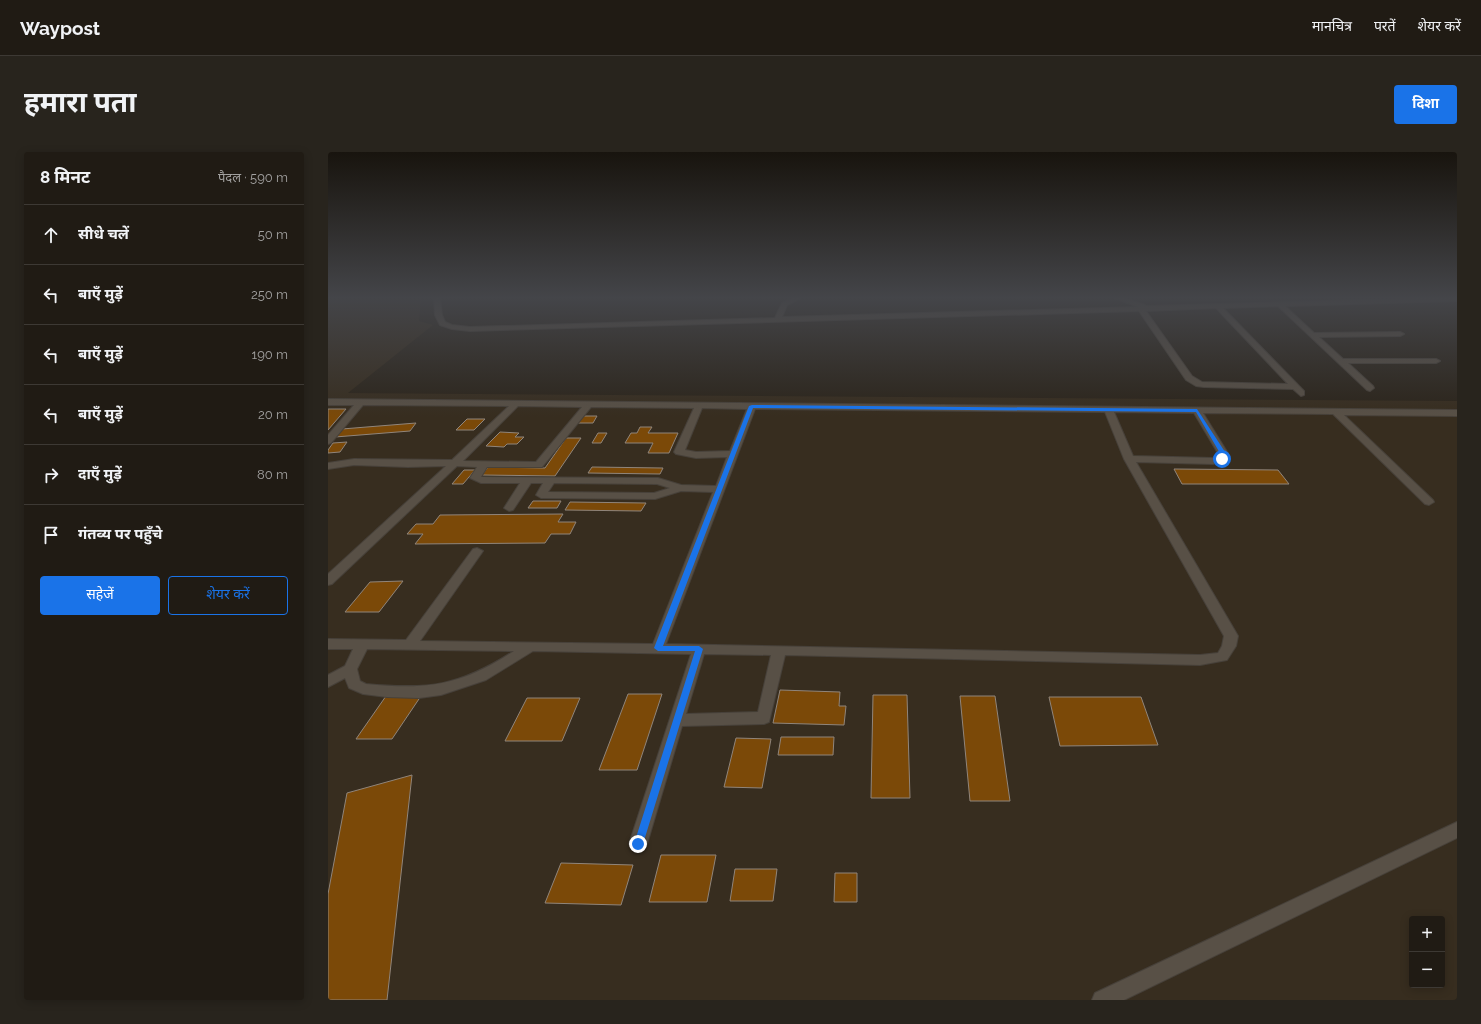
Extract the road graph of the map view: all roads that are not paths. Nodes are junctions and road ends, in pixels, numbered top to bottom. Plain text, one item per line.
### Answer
1 (1161, 338) edge
2 (1247, 338) edge
3 (1315, 338) edge
4 (1341, 361) junction
5 (1436, 361) dead end
6 (1294, 386) junction
7 (1370, 388) dead end
8 (1300, 393) dead end
9 (328, 402) edge
10 (360, 403) junction
11 (516, 404) junction
12 (588, 405) junction
13 (699, 406) junction
14 (752, 406) junction
15 (1109, 410) junction
16 (1197, 411) junction
17 (1336, 412) junction
18 (1457, 413) edge
19 (328, 441) edge
20 (733, 454) junction
21 (1129, 459) junction
22 (454, 464) junction
23 (484, 464) junction
24 (328, 466) edge
25 (527, 480) junction
26 (550, 480) junction
27 (680, 488) junction
28 (720, 489) junction
29 (1429, 502) dead end
30 (509, 508) dead end
31 (477, 552) dead end
32 (328, 580) edge
33 (328, 644) edge
34 (362, 645) junction
35 (410, 646) junction
36 (530, 647) junction
37 (658, 648) junction
38 (699, 649) junction
39 (779, 650) junction
40 (350, 669) junction
41 (328, 682) edge
42 (677, 720) junction
43 (1457, 830) edge
44 (638, 844) dead end
45 (1102, 1000) edge

1 - 6 street
2 - 6 street
3 - 4 street
4 - 5 street
4 - 7 street
6 - 8 street
9 - 10 street
10 - 11 street
10 - 19 street
11 - 12 street
11 - 22 street
12 - 13 street
12 - 23 street
13 - 14 street
13 - 20 street
14 - 15 street
14 - 20 street
15 - 16 street
15 - 21 street
16 - 17 street
16 - 21 street
17 - 18 street
17 - 29 street
20 - 28 street
21 - 39 street
22 - 23 street
22 - 24 street
22 - 32 street
23 - 25 street
25 - 26 street
25 - 30 street
26 - 27 street
26 - 27 street
27 - 28 street
28 - 37 street
31 - 35 street
33 - 34 street
34 - 35 street
34 - 40 street
35 - 36 street
36 - 37 street
36 - 40 street
37 - 38 street
38 - 39 street
38 - 42 street
39 - 42 street
40 - 41 street
42 - 44 street
43 - 45 street

